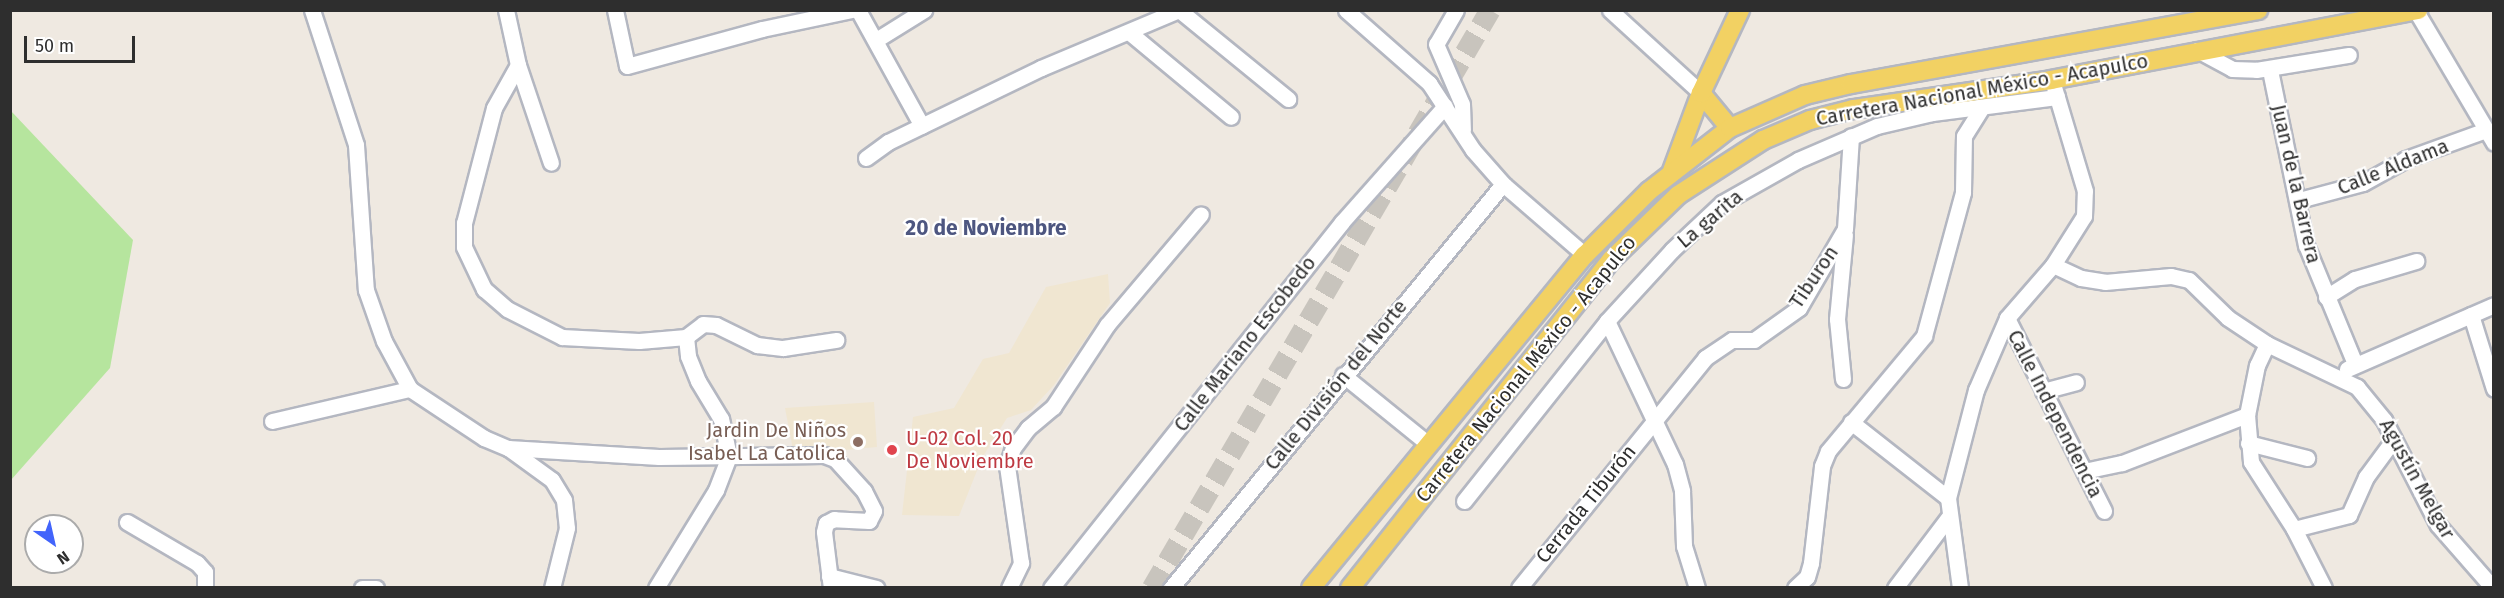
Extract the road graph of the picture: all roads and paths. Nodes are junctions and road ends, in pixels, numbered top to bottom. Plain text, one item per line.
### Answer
1 (312, 10) edge
2 (506, 10) edge
3 (615, 10) edge
4 (852, 10) edge
5 (858, 10) edge
6 (924, 10) edge
7 (1179, 10) edge
8 (1346, 10) edge
9 (1366, 10) edge
10 (1456, 10) edge
11 (1740, 10) edge
12 (2258, 10) edge
13 (2416, 11) edge
14 (1615, 13) edge
15 (1364, 26) junction
16 (1130, 33) junction
17 (876, 40) junction
18 (2197, 50) junction
19 (2349, 55) dead end
20 (518, 65) junction
21 (2270, 70) junction
22 (2051, 80) junction
23 (1701, 93) junction
24 (2057, 97) junction
25 (1288, 99) dead end
26 (1445, 106) junction
27 (1982, 107) junction
28 (1231, 117) dead end
29 (922, 126) junction
30 (1730, 128) junction
31 (1462, 130) junction
32 (1851, 136) junction
33 (2490, 137) edge
34 (866, 158) dead end
35 (551, 164) dead end
36 (1671, 171) junction
37 (1503, 184) junction
38 (2299, 200) junction
39 (1201, 213) dead end
40 (1845, 229) junction
41 (1585, 255) junction
42 (2416, 261) dead end
43 (2054, 266) junction
44 (2326, 297) junction
45 (2493, 305) edge
46 (2471, 315) junction
47 (2007, 318) junction
48 (1607, 321) junction
49 (686, 337) junction
50 (836, 339) dead end
51 (2267, 344) junction
52 (2355, 364) junction
53 (1342, 375) junction
54 (2337, 376) junction
55 (1843, 379) dead end
56 (2076, 382) dead end
57 (410, 389) junction
58 (2493, 389) edge
59 (2043, 391) junction
60 (2247, 415) junction
61 (272, 421) dead end
62 (1654, 421) junction
63 (1851, 422) junction
64 (2394, 440) junction
65 (1427, 443) junction
66 (2248, 443) junction
67 (508, 448) junction
68 (729, 456) junction
69 (2307, 458) dead end
70 (2084, 471) junction
71 (1948, 498) junction
72 (1464, 501) dead end
73 (2104, 511) dead end
74 (1948, 518) junction
75 (127, 522) dead end
76 (2294, 529) junction
77 (830, 582) edge
78 (205, 588) edge
79 (362, 588) edge
80 (376, 588) edge
81 (552, 588) edge
82 (656, 588) edge
83 (876, 588) edge
84 (1009, 588) edge
85 (1051, 588) edge
86 (1171, 588) edge
87 (1311, 588) edge
88 (1350, 588) edge
89 (1519, 588) edge
90 (1697, 588) edge
91 (1795, 588) edge
92 (1895, 588) edge
93 (1960, 588) edge
94 (2324, 588) edge
95 (2493, 588) edge

1 - 57 street
2 - 20 street
3 - 4 street
5 - 17 street
6 - 17 street
7 - 16 street
7 - 25 street
8 - 15 street
9 - 15 street
10 - 31 street
11 - 23 main road
12 - 30 main road, Carretera Nacional México - Acapulco
13 - 18 main road, Carretera Nacional México - Acapulco
13 - 33 street
14 - 23 street
15 - 26 street
16 - 28 street
16 - 29 street
17 - 29 street
18 - 21 street
18 - 22 main road, Carretera Nacional México - Acapulco
19 - 21 street
20 - 35 street
20 - 49 street
21 - 38 street, Juan de la Barrera
22 - 24 street
22 - 88 main road, Carretera Nacional México - Acapulco
23 - 30 main road
23 - 36 main road
24 - 27 street, La garita
24 - 43 street
26 - 31 street
26 - 85 street, Calle Mariano Escobedo
27 - 32 street, La garita
27 - 63 street
29 - 34 street
30 - 36 main road, Carretera Nacional México - Acapulco
31 - 37 street
32 - 40 street, Tiburon
32 - 48 street, La garita
33 - 38 street, Calle Aldama
36 - 41 main road, Carretera Nacional México - Acapulco
37 - 41 street
37 - 53 street, Calle División del Norte
38 - 44 street, Juan de la Barrera
39 - 84 street
40 - 55 street
40 - 62 street, Tiburon
41 - 65 main road, Carretera Nacional México - Acapulco
42 - 44 street
43 - 47 street
43 - 51 street, Agustín Melgar
44 - 52 street, Juan de la Barrera
45 - 46 street
46 - 52 street
46 - 58 street
47 - 59 street, Calle Independencia
47 - 71 street
48 - 62 street
48 - 72 street, La garita
49 - 50 street
49 - 68 street
51 - 54 street, Agustín Melgar
51 - 60 street
52 - 54 street
53 - 65 street
53 - 86 street, Calle División del Norte
54 - 64 street, Agustín Melgar
56 - 59 street
57 - 61 street
57 - 67 street
59 - 70 street, Calle Independencia
60 - 66 street
60 - 70 street
62 - 89 street, Cerrada Tiburón
62 - 90 street
63 - 71 street
63 - 91 street
64 - 76 street
64 - 95 street, Agustín Melgar
65 - 87 main road, Carretera Nacional México - Acapulco
66 - 69 street
66 - 76 street
67 - 68 street
67 - 81 street
68 - 77 street
68 - 82 street
70 - 73 street, Calle Independencia
71 - 74 street
74 - 92 street
74 - 93 street
75 - 78 street
76 - 94 street
77 - 83 street
79 - 80 street

